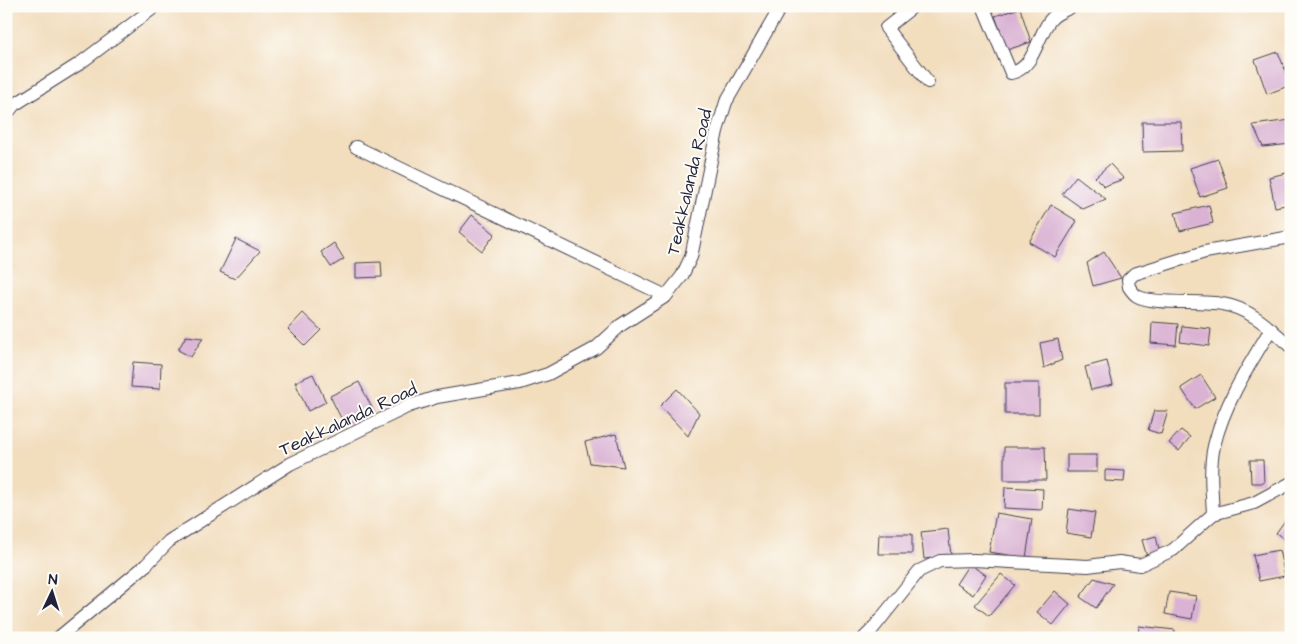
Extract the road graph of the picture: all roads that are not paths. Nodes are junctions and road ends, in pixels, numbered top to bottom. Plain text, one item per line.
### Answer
1 (156, 6) edge
2 (781, 6) edge
3 (908, 6) edge
4 (984, 6) edge
5 (1073, 6) edge
6 (1060, 9) edge
7 (928, 82) dead end
8 (6, 115) edge
9 (356, 147) dead end
10 (1291, 237) edge
11 (666, 296) junction
12 (1271, 329) junction
13 (1291, 346) edge
14 (1291, 483) edge
15 (1213, 514) junction
16 (58, 638) edge
17 (864, 638) edge

1 - 8 street
2 - 11 street, Teakkalanda Road
3 - 7 street
4 - 6 street
5 - 6 street
9 - 11 street
10 - 12 street
11 - 16 street, Teakkalanda Road
12 - 13 street
12 - 15 street
14 - 15 street
15 - 17 street

